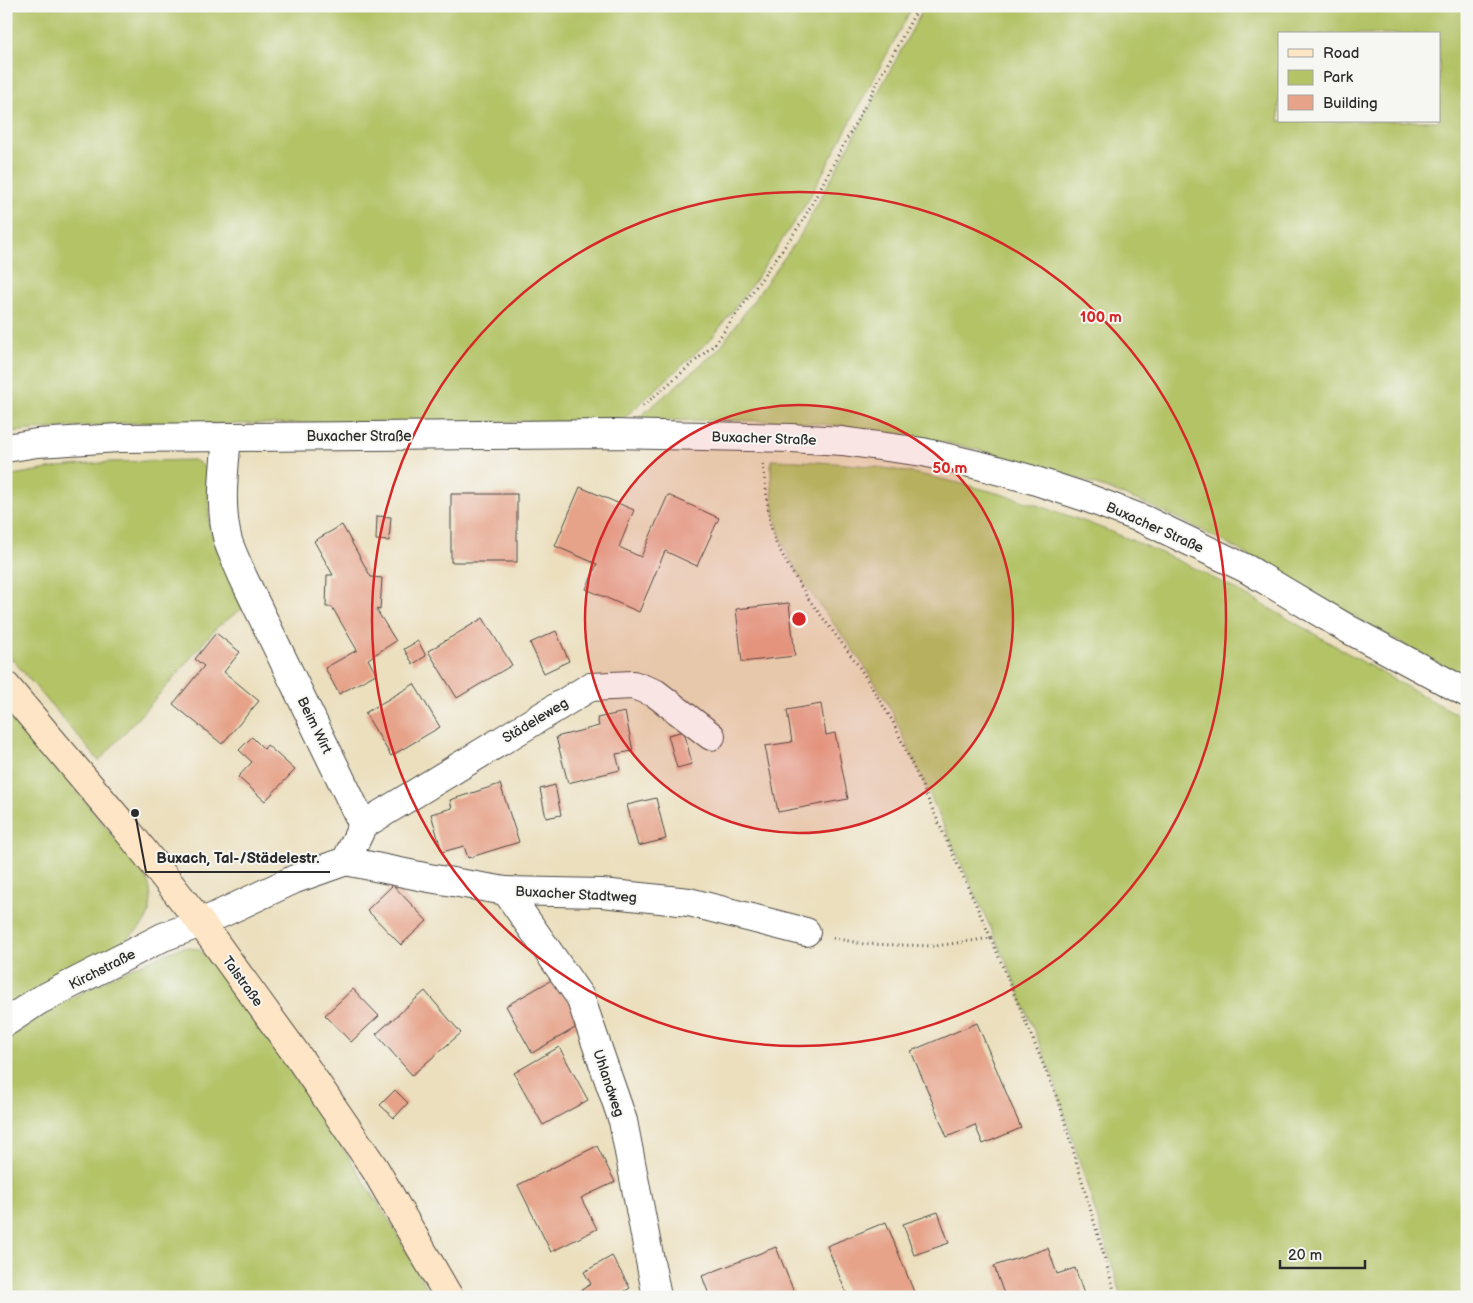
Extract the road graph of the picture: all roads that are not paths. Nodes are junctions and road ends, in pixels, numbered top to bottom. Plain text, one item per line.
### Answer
1 (227, 437) junction
2 (6, 448) edge
3 (6, 686) edge
4 (1467, 693) edge
5 (711, 736) dead end
6 (364, 825) junction
7 (346, 861) junction
8 (506, 891) junction
9 (201, 923) junction
10 (806, 932) road end
11 (6, 1022) edge
12 (449, 1297) edge
13 (657, 1297) edge

1 - 2 street, Buxacher Straße
1 - 4 street, Buxacher Straße
1 - 6 street, Beim Wirt
3 - 9 street, Talstraße
5 - 6 street, Städeleweg
6 - 7 street
7 - 8 street, Buxacher Stadtweg
7 - 9 street
8 - 10 street, Buxacher Stadtweg
8 - 13 street, Uhlandweg
9 - 11 street, Kirchstraße
9 - 12 street, Talstraße

